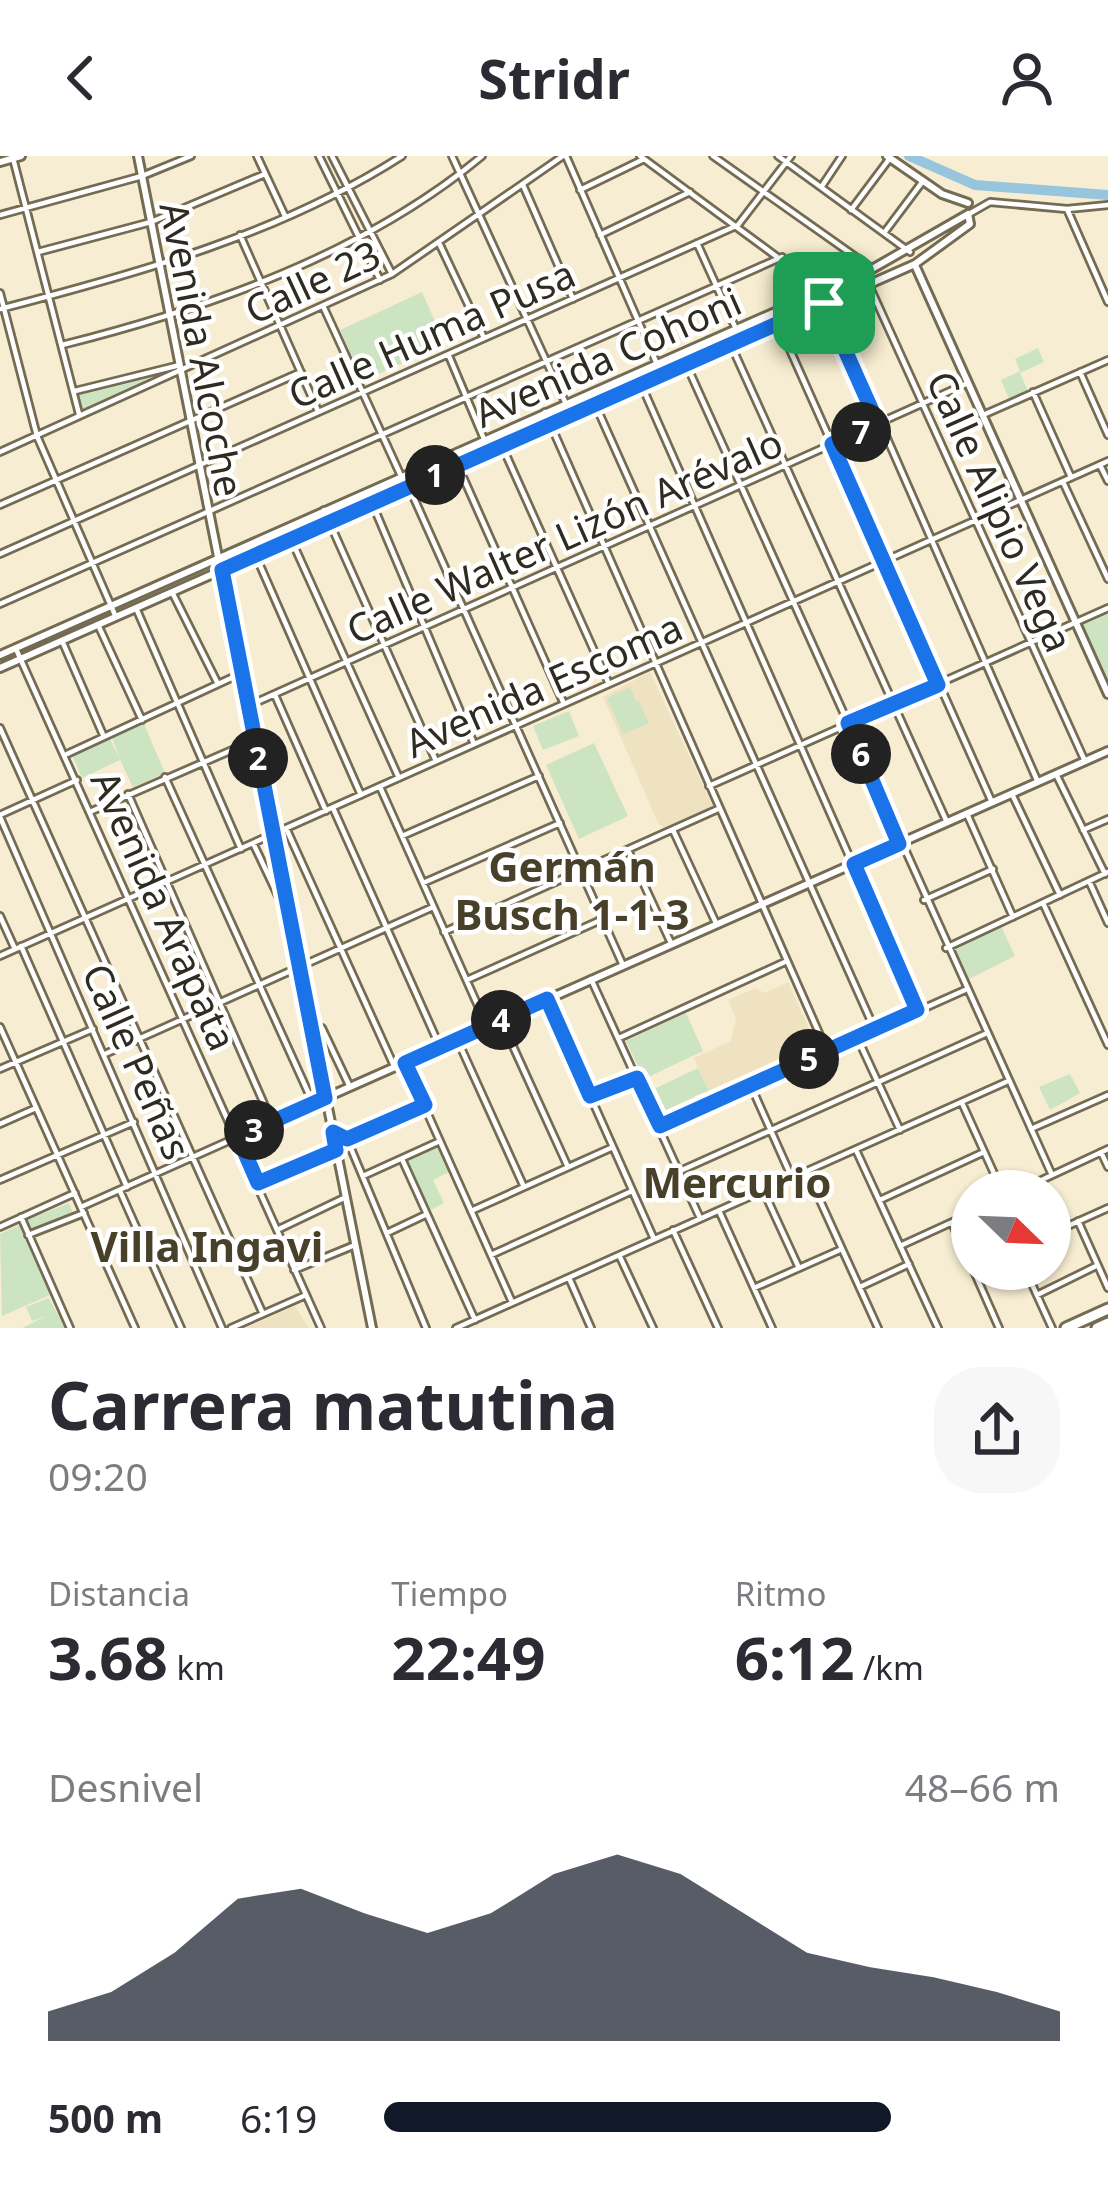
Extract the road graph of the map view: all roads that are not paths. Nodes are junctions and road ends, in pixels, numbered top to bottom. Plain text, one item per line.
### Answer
1 (138, 156) edge
2 (191, 156) edge
3 (257, 156) edge
4 (319, 156) edge
5 (332, 156) edge
6 (452, 156) edge
7 (482, 156) edge
8 (564, 156) edge
9 (713, 156) edge
10 (778, 156) edge
11 (842, 156) edge
12 (17, 157) edge
13 (399, 157) edge
14 (888, 157) edge
15 (642, 158) edge
16 (789, 159) edge
17 (0, 161) edge
18 (461, 173) junction
19 (265, 174) junction
20 (142, 176) junction
21 (922, 181) junction
22 (523, 185) junction
23 (347, 187) junction
24 (821, 187) junction
25 (580, 190) junction
26 (337, 192) junction
27 (690, 192) junction
28 (765, 192) junction
29 (968, 203) junction
30 (978, 205) junction
31 (1108, 205) edge
32 (27, 208) junction
33 (1067, 209) junction
34 (851, 210) junction
35 (481, 214) junction
36 (968, 214) junction
37 (0, 215) edge
38 (285, 216) junction
39 (151, 222) junction
40 (738, 225) junction
41 (370, 230) junction
42 (884, 233) junction
43 (600, 235) junction
44 (240, 236) junction
45 (358, 236) junction
46 (440, 243) junction
47 (697, 243) junction
48 (910, 251) junction
49 (38, 252) junction
50 (782, 256) junction
51 (915, 264) junction
52 (160, 267) junction
53 (872, 269) junction
54 (392, 274) junction
55 (260, 280) junction
56 (380, 280) junction
57 (620, 280) junction
58 (868, 284) junction
59 (716, 285) junction
60 (822, 290) junction
61 (0, 293) edge
62 (50, 296) junction
63 (573, 298) junction
64 (1108, 302) edge
65 (824, 303) junction
66 (324, 308) junction
67 (2, 309) edge
68 (170, 318) junction
69 (528, 319) junction
70 (638, 320) junction
71 (778, 323) junction
72 (280, 325) junction
73 (736, 329) junction
74 (726, 334) junction
75 (484, 338) junction
76 (730, 344) junction
77 (62, 345) junction
78 (448, 355) junction
79 (546, 359) junction
80 (1108, 360) edge
81 (686, 363) junction
82 (657, 364) junction
83 (180, 368) junction
84 (301, 372) junction
85 (1080, 372) junction
86 (640, 383) junction
87 (968, 383) junction
88 (73, 392) junction
89 (364, 392) junction
90 (1033, 392) junction
91 (466, 395) junction
92 (566, 404) junction
93 (595, 404) junction
94 (923, 404) junction
95 (318, 412) junction
96 (544, 412) junction
97 (983, 415) junction
98 (79, 417) junction
99 (190, 420) junction
100 (550, 424) junction
101 (878, 424) junction
102 (382, 434) junction
103 (1108, 435) edge
104 (38, 436) junction
105 (484, 439) junction
106 (832, 444) junction
107 (502, 446) junction
108 (0, 452) edge
109 (1104, 463) edge
110 (199, 465) junction
111 (458, 465) junction
112 (786, 465) junction
113 (401, 476) junction
114 (1071, 478) junction
115 (56, 481) junction
116 (1108, 481) edge
117 (1063, 482) junction
118 (740, 486) junction
119 (409, 487) junction
120 (1021, 500) junction
121 (372, 503) junction
122 (0, 506) edge
123 (694, 506) junction
124 (208, 510) junction
125 (324, 510) junction
126 (975, 520) junction
127 (75, 522) junction
128 (330, 522) junction
129 (650, 526) junction
130 (291, 538) junction
131 (931, 540) junction
132 (604, 547) junction
133 (0, 554) edge
134 (255, 554) junction
135 (218, 556) junction
136 (885, 561) junction
137 (92, 564) junction
138 (557, 568) junction
139 (222, 570) junction
140 (1108, 579) edge
141 (838, 582) junction
142 (512, 588) junction
143 (172, 592) junction
144 (793, 602) junction
145 (0, 604) edge
146 (111, 605) junction
147 (136, 608) junction
148 (1108, 608) edge
149 (464, 609) junction
150 (116, 617) junction
151 (747, 622) junction
152 (1077, 622) junction
153 (98, 625) junction
154 (424, 627) junction
155 (62, 641) junction
156 (702, 643) junction
157 (1031, 643) junction
158 (384, 645) junction
159 (16, 648) junction
160 (0, 655) edge
161 (20, 659) junction
162 (347, 662) junction
163 (985, 663) junction
164 (655, 664) junction
165 (0, 668) edge
166 (242, 673) junction
167 (310, 678) junction
168 (218, 684) junction
169 (609, 684) junction
170 (938, 685) junction
171 (274, 694) junction
172 (1108, 694) edge
173 (179, 702) junction
174 (564, 704) junction
175 (894, 704) junction
176 (248, 706) junction
177 (142, 720) junction
178 (848, 723) junction
179 (516, 725) junction
180 (0, 728) edge
181 (104, 736) junction
182 (255, 740) junction
183 (474, 744) junction
184 (800, 745) junction
185 (1108, 751) edge
186 (66, 754) junction
187 (205, 760) junction
188 (436, 761) junction
189 (1085, 762) junction
190 (756, 764) junction
191 (1057, 774) junction
192 (540, 776) junction
193 (165, 777) junction
194 (399, 778) junction
195 (77, 780) junction
196 (1038, 782) junction
197 (709, 786) junction
198 (380, 787) junction
199 (128, 794) junction
200 (1012, 794) junction
201 (361, 795) junction
202 (34, 800) junction
203 (992, 803) junction
204 (719, 808) junction
205 (329, 809) junction
206 (92, 812) junction
207 (967, 814) junction
208 (0, 816) edge
209 (1108, 818) edge
210 (560, 823) junction
211 (947, 823) junction
212 (286, 828) junction
213 (673, 830) junction
214 (1083, 830) junction
215 (273, 834) junction
216 (402, 836) junction
217 (253, 843) junction
218 (899, 844) junction
219 (241, 848) junction
220 (628, 850) junction
221 (854, 864) junction
222 (204, 865) junction
223 (993, 869) junction
224 (582, 871) junction
225 (1106, 873) edge
226 (1089, 881) junction
227 (165, 882) junction
228 (809, 883) junction
229 (423, 884) junction
230 (1060, 895) junction
231 (130, 898) junction
232 (924, 900) junction
233 (1043, 903) junction
234 (762, 904) junction
235 (434, 907) junction
236 (0, 916) edge
237 (1013, 916) junction
238 (87, 917) junction
239 (603, 919) junction
240 (290, 921) junction
241 (1108, 922) edge
242 (716, 923) junction
243 (387, 928) junction
244 (444, 932) junction
245 (52, 933) junction
246 (671, 943) junction
247 (18, 948) junction
248 (946, 948) junction
249 (342, 949) junction
250 (0, 956) edge
251 (787, 962) junction
252 (623, 965) junction
253 (299, 966) junction
254 (591, 979) junction
255 (467, 980) junction
256 (257, 985) junction
257 (965, 990) junction
258 (547, 999) junction
259 (219, 1002) junction
260 (917, 1010) junction
261 (184, 1018) junction
262 (501, 1020) junction
263 (310, 1024) junction
264 (487, 1026) junction
265 (0, 1027) edge
266 (93, 1028) junction
267 (875, 1030) junction
268 (985, 1034) junction
269 (142, 1037) junction
270 (857, 1037) junction
271 (619, 1038) junction
272 (457, 1040) junction
273 (62, 1041) junction
274 (1108, 1043) edge
275 (440, 1047) junction
276 (827, 1051) junction
277 (104, 1054) junction
278 (15, 1062) junction
279 (405, 1063) junction
280 (395, 1067) junction
281 (0, 1069) edge
282 (637, 1078) junction
283 (878, 1082) junction
284 (1006, 1082) junction
285 (752, 1086) junction
286 (350, 1087) junction
287 (1108, 1095) edge
288 (590, 1096) junction
289 (325, 1098) junction
290 (962, 1102) junction
291 (313, 1103) junction
292 (425, 1105) junction
293 (36, 1108) junction
294 (134, 1122) junction
295 (272, 1122) junction
296 (0, 1124) edge
297 (660, 1126) junction
298 (771, 1130) junction
299 (900, 1130) junction
300 (1028, 1130) junction
301 (333, 1132) junction
302 (106, 1134) junction
303 (238, 1137) junction
304 (347, 1139) junction
305 (441, 1141) junction
306 (613, 1147) junction
307 (336, 1150) junction
308 (856, 1150) junction
309 (1104, 1151) edge
310 (984, 1152) junction
311 (59, 1155) junction
312 (194, 1156) junction
313 (402, 1159) junction
314 (568, 1167) junction
315 (1108, 1167) edge
316 (992, 1170) edge
317 (1049, 1170) edge
318 (1063, 1170) edge
319 (680, 1171) junction
320 (807, 1172) junction
321 (158, 1173) junction
322 (363, 1176) junction
323 (792, 1178) junction
324 (0, 1180) edge
325 (258, 1183) junction
326 (524, 1187) junction
327 (123, 1188) junction
328 (632, 1191) junction
329 (764, 1192) junction
330 (75, 1193) junction
331 (346, 1197) junction
332 (879, 1201) junction
333 (1108, 1208) edge
334 (83, 1210) junction
335 (471, 1210) junction
336 (719, 1210) junction
337 (427, 1215) junction
338 (21, 1217) junction
339 (700, 1218) junction
340 (1078, 1221) junction
341 (951, 1222) edge
342 (1071, 1224) edge
343 (0, 1227) edge
344 (277, 1230) junction
345 (673, 1230) junction
346 (387, 1233) junction
347 (28, 1235) junction
348 (654, 1239) junction
349 (356, 1244) junction
350 (900, 1246) junction
351 (842, 1249) junction
352 (620, 1254) junction
353 (490, 1255) junction
354 (909, 1264) junction
355 (1099, 1265) junction
356 (800, 1268) junction
357 (294, 1270) junction
358 (568, 1277) junction
359 (860, 1287) junction
360 (754, 1288) junction
361 (1108, 1288) edge
362 (982, 1290) edge
363 (1035, 1290) edge
364 (306, 1295) junction
365 (1037, 1295) junction
366 (512, 1302) junction
367 (1108, 1309) edge
368 (263, 1313) junction
369 (1108, 1323) edge
370 (470, 1324) edge
371 (877, 1326) edge
372 (589, 1327) edge
373 (768, 1327) edge
374 (70, 1328) edge
375 (135, 1328) edge
376 (181, 1328) edge
377 (222, 1328) edge
378 (231, 1328) edge
379 (321, 1328) edge
380 (372, 1328) edge
381 (426, 1328) edge
382 (456, 1328) edge
383 (653, 1328) edge
384 (718, 1328) edge
385 (865, 1328) edge
386 (938, 1328) edge
387 (999, 1328) edge
388 (1052, 1328) edge
389 (1066, 1328) edge
390 (1097, 1328) edge

1 - 20 street, Avenida Alcoche
2 - 20 street
3 - 19 street
4 - 26 street
5 - 23 street
6 - 18 street
7 - 18 street
8 - 22 street, Calle 23
8 - 25 street
9 - 28 street
10 - 16 street
11 - 24 street
12 - 17 street
12 - 32 street
13 - 23 street
14 - 21 street
14 - 34 street
15 - 25 street
15 - 27 street
16 - 24 street
16 - 28 street, Calle Huma Pusa
18 - 35 street
18 - 41 street
19 - 38 street
19 - 39 street
20 - 32 street
20 - 39 street, Avenida Alcoche
21 - 29 street
21 - 42 street
22 - 35 street, Calle 23
22 - 63 street
23 - 26 street
23 - 41 street
24 - 34 street
25 - 43 street
26 - 38 street
26 - 45 street
27 - 40 street
27 - 43 street
28 - 40 street, Calle Huma Pusa
28 - 53 street
29 - 30 street
29 - 36 street
30 - 33 street
30 - 36 street
31 - 33 street
32 - 37 street
32 - 49 street
33 - 64 street
34 - 42 street
35 - 46 street, Calle 23
35 - 69 street
36 - 48 street, Avenida Cohoni
36 - 51 street, Avenida Cohoni
38 - 44 street
39 - 49 street
39 - 52 street, Avenida Alcoche
40 - 47 street, Calle Huma Pusa
40 - 50 street
41 - 45 street
41 - 54 street
42 - 48 street
43 - 57 street
44 - 52 street
44 - 55 street
45 - 55 street
45 - 56 street
46 - 54 street, Calle 23
46 - 75 street
47 - 57 street, Calle Huma Pusa
47 - 59 street
48 - 53 street, Avenida Cohoni
49 - 62 street
50 - 59 street
50 - 60 street
51 - 58 street, Avenida Cohoni
51 - 87 street
52 - 62 street
52 - 68 street, Avenida Alcoche
53 - 60 street, Avenida Cohoni
54 - 56 street, Calle 23
55 - 68 street
55 - 72 street
56 - 66 street, Calle 23
57 - 63 street, Calle Huma Pusa
57 - 70 street
58 - 65 street, Avenida Cohoni
58 - 94 street, Calle Alipio Vega
59 - 70 street
59 - 73 street
60 - 65 street
60 - 73 street, Avenida Cohoni
61 - 67 street
62 - 67 street
62 - 77 street
63 - 69 street, Calle Huma Pusa
65 - 71 street, Avenida Cohoni
65 - 101 street
66 - 72 street, Calle 23
66 - 89 street
67 - 104 street
68 - 77 street
68 - 83 street, Avenida Alcoche
69 - 75 street, Calle Huma Pusa
69 - 79 street
70 - 79 street
70 - 82 street
71 - 76 street, Avenida Cohoni
71 - 106 street
72 - 83 street, Calle 23
72 - 84 street
73 - 74 street, Avenida Cohoni
74 - 76 street
74 - 82 street, Avenida Cohoni
75 - 78 street, Calle Huma Pusa
76 - 81 street, Avenida Cohoni
76 - 112 street
77 - 88 street
78 - 89 street, Calle Huma Pusa
78 - 91 street
79 - 91 street
79 - 92 street
80 - 85 street
81 - 86 street, Avenida Cohoni
81 - 118 street
82 - 92 street, Avenida Cohoni
83 - 88 street
83 - 98 street, Calle 23
83 - 99 street, Avenida Alcoche
84 - 95 street
84 - 99 street
85 - 90 street
85 - 103 street
86 - 93 street, Avenida Cohoni
86 - 123 street
87 - 94 street, Calle Walter Lizón Arévalo
87 - 97 street
88 - 98 street
89 - 95 street, Calle Huma Pusa
89 - 102 street
90 - 97 street
90 - 114 street
91 - 102 street
91 - 105 street
92 - 96 street, Avenida Cohoni
93 - 100 street, Avenida Cohoni
93 - 129 street
94 - 101 street, Calle Walter Lizón Arévalo
94 - 126 street, Calle Alipio Vega
95 - 110 street, Calle Huma Pusa
96 - 100 street
96 - 105 street, Avenida Cohoni
97 - 120 street
98 - 104 street, Calle 23
99 - 110 street, Avenida Alcoche
99 - 115 street
100 - 107 street, Avenida Cohoni
100 - 132 street
101 - 106 street, Calle Walter Lizón Arévalo
101 - 131 street
102 - 113 street
102 - 124 street
104 - 108 street, Calle 23
104 - 115 street
105 - 113 street, Avenida Cohoni
106 - 112 street, Calle Walter Lizón Arévalo
106 - 136 street
107 - 111 street, Avenida Cohoni
107 - 138 street
109 - 114 street, Avenida Escoma
109 - 116 street
110 - 124 street, Avenida Alcoche
110 - 127 street, Calle Huma Pusa
111 - 119 street, Avenida Cohoni
111 - 142 street
112 - 118 street, Calle Walter Lizón Arévalo
112 - 141 street
113 - 125 street, Avenida Cohoni
114 - 117 street, Avenida Escoma
115 - 122 street
115 - 127 street
117 - 120 street, Avenida Escoma
117 - 140 street
118 - 123 street, Calle Walter Lizón Arévalo
118 - 144 street
119 - 121 street, Avenida Cohoni
119 - 149 street
120 - 126 street, Avenida Escoma
120 - 152 street
121 - 128 street, Avenida Cohoni
121 - 154 street
123 - 129 street, Calle Walter Lizón Arévalo
123 - 151 street
124 - 135 street, Avenida Alcoche
124 - 137 street
125 - 128 street
125 - 135 street, Avenida Cohoni
126 - 131 street, Avenida Escoma
126 - 157 street, Calle Alipio Vega
127 - 133 street, Calle Huma Pusa
127 - 137 street
128 - 130 street, Avenida Cohoni
128 - 158 street
129 - 132 street, Calle Walter Lizón Arévalo
129 - 156 street
130 - 134 street, Avenida Cohoni
130 - 162 street
131 - 136 street, Avenida Escoma
131 - 163 street
132 - 138 street, Calle Walter Lizón Arévalo
132 - 164 street
134 - 139 street, Avenida Cohoni
134 - 167 street
135 - 139 street, Avenida Alcoche
135 - 146 street, Avenida Cohoni
136 - 141 street, Avenida Escoma
136 - 170 street
137 - 145 street
137 - 146 street
138 - 142 street, Calle Walter Lizón Arévalo
138 - 169 street
139 - 143 street, Avenida Cohoni
139 - 166 street, Avenida Alcoche
141 - 144 street, Avenida Escoma
141 - 175 street
142 - 149 street, Calle Walter Lizón Arévalo
142 - 174 street
143 - 147 street, Avenida Cohoni
143 - 168 street
144 - 151 street, Avenida Escoma
144 - 178 street
146 - 150 street
146 - 159 street, Avenida Cohoni
147 - 150 street, Avenida Cohoni
147 - 173 street
148 - 152 street
149 - 154 street, Calle Walter Lizón Arévalo
149 - 179 street
150 - 153 street, Avenida Cohoni
151 - 156 street, Avenida Escoma
151 - 184 street
152 - 157 street
152 - 172 street
153 - 155 street, Avenida Cohoni
153 - 177 street
154 - 158 street, Calle Walter Lizón Arévalo
154 - 183 street
155 - 161 street, Avenida Cohoni
155 - 181 street
156 - 164 street, Avenida Escoma
156 - 190 street
157 - 163 street
157 - 189 street, Calle Alipio Vega
158 - 162 street, Calle Walter Lizón Arévalo
158 - 188 street
159 - 160 street, Avenida Cohoni
159 - 161 street, Avenida Arapata
161 - 165 street, Avenida Cohoni
161 - 186 street, Avenida Arapata
162 - 167 street, Calle Walter Lizón Arévalo
162 - 194 street
163 - 170 street
163 - 196 street
164 - 169 street, Avenida Escoma
164 - 197 street
166 - 168 street
166 - 176 street, Avenida Alcoche
167 - 171 street, Calle Walter Lizón Arévalo
167 - 201 street
168 - 173 street
169 - 174 street, Avenida Escoma
170 - 175 street
170 - 203 street
171 - 176 street, Calle Walter Lizón Arévalo
171 - 205 street
173 - 177 street
173 - 187 street
174 - 179 street, Avenida Escoma
175 - 178 street
175 - 211 street
176 - 182 street, Avenida Alcoche
177 - 181 street
178 - 184 street
178 - 218 street
179 - 183 street, Avenida Escoma
179 - 192 street
180 - 202 street
181 - 186 street
182 - 187 street
182 - 215 street, Avenida Alcoche
183 - 188 street, Avenida Escoma
184 - 190 street
184 - 221 street
185 - 189 street
186 - 195 street, Avenida Arapata
187 - 193 street
187 - 219 street
188 - 194 street, Avenida Escoma
189 - 191 street
190 - 197 street
190 - 228 street
191 - 196 street
191 - 214 street
192 - 210 street
192 - 216 street
193 - 199 street
193 - 222 street
194 - 198 street, Avenida Escoma
195 - 202 street
195 - 206 street, Avenida Arapata
196 - 200 street
197 - 204 street
198 - 201 street, Avenida Escoma
198 - 216 street
199 - 206 street
199 - 227 street
200 - 203 street
200 - 230 street
201 - 205 street, Avenida Escoma
202 - 208 street
202 - 238 street
203 - 207 street
204 - 213 street
204 - 234 street
205 - 212 street, Avenida Escoma
205 - 243 street
206 - 231 street, Avenida Arapata
207 - 211 street
207 - 223 street
208 - 245 street, Calle Peñas
209 - 214 street
210 - 224 street
210 - 229 street
211 - 218 street
212 - 215 street, Avenida Escoma
212 - 249 street
213 - 220 street
213 - 242 street
214 - 225 street
215 - 217 street, Avenida Escoma
215 - 240 street, Avenida Alcoche
216 - 229 street
217 - 219 street, Avenida Escoma
217 - 240 street
218 - 221 street
218 - 232 street
219 - 222 street, Avenida Escoma
220 - 224 street
220 - 246 street
221 - 228 street
221 - 260 street
222 - 227 street, Avenida Escoma
222 - 256 street
223 - 232 street
223 - 237 street
224 - 239 street
224 - 244 street
225 - 226 street
226 - 230 street
226 - 241 street
227 - 231 street, Avenida Escoma
227 - 259 street
228 - 234 street
228 - 267 street
229 - 235 street
230 - 233 street
231 - 238 street, Avenida Escoma
231 - 261 street, Avenida Arapata
232 - 248 street
233 - 237 street
233 - 274 street
234 - 242 street
234 - 251 street
235 - 243 street
235 - 244 street
236 - 247 street
237 - 248 street
238 - 245 street, Avenida Escoma
238 - 269 street
239 - 252 street
239 - 255 street
240 - 253 street, Avenida Alcoche
242 - 246 street
243 - 249 street
243 - 275 street
244 - 255 street
245 - 247 street, Avenida Escoma
245 - 266 street, Calle Peñas
246 - 252 street
247 - 250 street, Avenida Escoma
247 - 273 street
248 - 257 street
249 - 253 street
249 - 280 street
251 - 271 street
251 - 276 street
252 - 254 street
253 - 256 street
253 - 263 street, Avenida Alcoche
254 - 258 street
254 - 271 street
255 - 264 street
256 - 259 street
256 - 291 street
257 - 260 street
257 - 268 street
258 - 262 street
258 - 288 street
259 - 261 street
259 - 295 street
260 - 267 street
261 - 269 street
261 - 303 street, Avenida Arapata
262 - 264 street
262 - 314 street
263 - 286 street
263 - 289 street, Avenida Alcoche
264 - 272 street
265 - 278 street
266 - 273 street
266 - 277 street, Calle Peñas
267 - 270 street
268 - 283 street
268 - 284 street
269 - 277 street
269 - 312 street
270 - 276 street
270 - 283 street
271 - 282 street
272 - 275 street
272 - 326 street
273 - 278 street
273 - 302 street
275 - 279 street
276 - 285 street
277 - 294 street, Calle Peñas
278 - 281 street
278 - 293 street
279 - 280 street
279 - 292 street
280 - 286 street
282 - 288 street
282 - 297 street
283 - 298 street
283 - 299 street
284 - 290 street
284 - 300 street
285 - 297 street
285 - 298 street
286 - 289 street
287 - 300 street
288 - 306 street
289 - 291 street
289 - 301 street, Avenida Alcoche
290 - 299 street
290 - 310 street
291 - 295 street
292 - 304 street
292 - 305 street
293 - 296 street
293 - 311 street
294 - 302 street
294 - 321 street, Calle Peñas
295 - 303 street
297 - 319 street
298 - 319 street
298 - 323 street
299 - 308 street
300 - 317 street
301 - 304 street
301 - 307 street, Avenida Alcoche
302 - 311 street
302 - 327 street
303 - 312 street
303 - 325 street, Avenida Arapata
304 - 322 street
305 - 313 street
305 - 335 street
306 - 314 street
306 - 328 street
307 - 325 street
307 - 331 street, Avenida Alcoche
308 - 320 street
308 - 332 street
309 - 315 street
309 - 318 street
310 - 316 street
310 - 332 street
311 - 324 street
311 - 330 street
312 - 321 street
312 - 368 street
313 - 322 street
313 - 337 street
314 - 326 street
319 - 339 street
320 - 323 street
320 - 351 street
321 - 327 street
321 - 377 street, Calle Peñas
322 - 346 street
323 - 329 street
325 - 344 street, Avenida Arapata
326 - 335 street
327 - 334 street
327 - 376 street
328 - 348 street
328 - 353 street
329 - 336 street
329 - 356 street
330 - 334 street
330 - 338 street
331 - 344 street
331 - 349 street, Avenida Alcoche
332 - 350 street
333 - 340 street
334 - 347 street
334 - 375 street
335 - 353 street
336 - 339 street
336 - 360 street
337 - 346 street
337 - 370 street
338 - 343 street
338 - 347 street
339 - 345 street
340 - 342 street
340 - 355 street
341 - 350 street
344 - 357 street, Avenida Arapata
345 - 348 street
345 - 384 street
346 - 381 street
347 - 374 street
348 - 352 street
349 - 357 street
349 - 380 street, Avenida Alcoche
350 - 354 street
351 - 356 street
351 - 359 street
352 - 358 street
352 - 383 street
353 - 366 street
354 - 359 street
354 - 386 street
355 - 361 street
355 - 365 street
356 - 360 street
357 - 364 street, Avenida Arapata
358 - 366 street
358 - 372 street
359 - 371 street
360 - 373 street
362 - 387 street
363 - 365 street
364 - 368 street
364 - 379 street, Avenida Arapata
365 - 388 street
366 - 370 street
367 - 389 main road
368 - 378 street
369 - 390 main road
370 - 382 street
371 - 385 street

